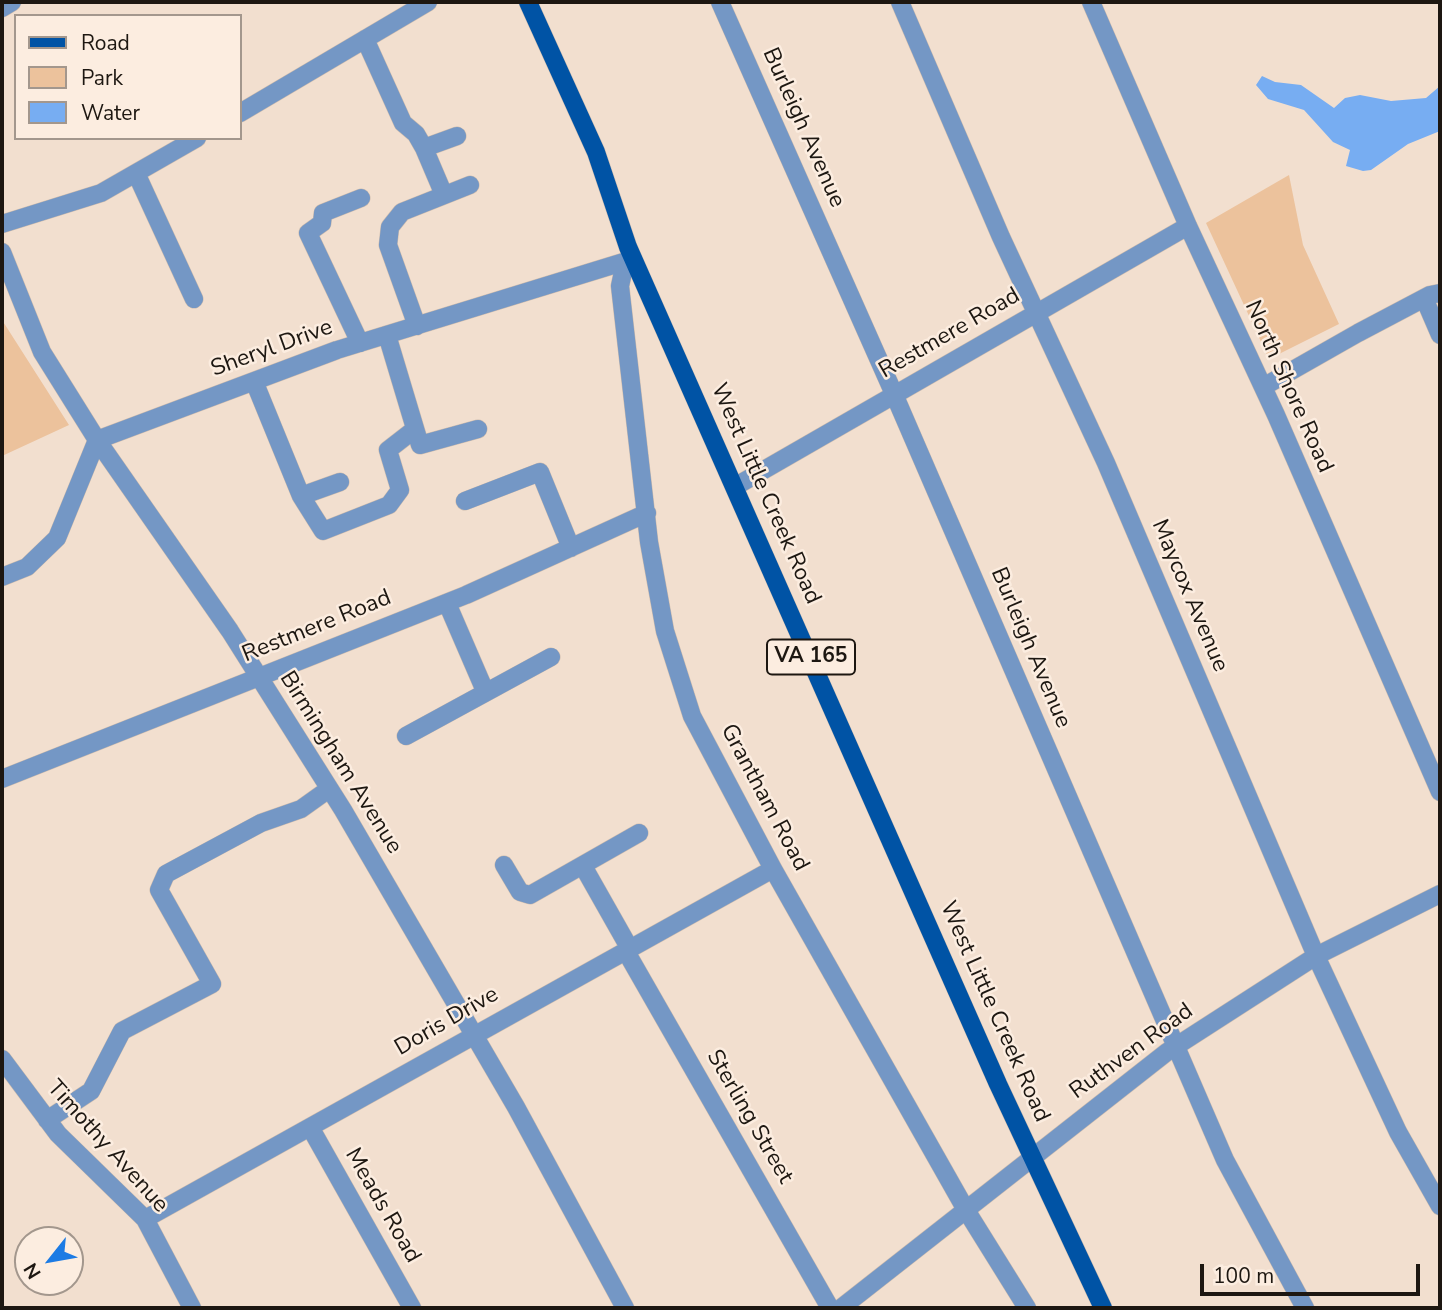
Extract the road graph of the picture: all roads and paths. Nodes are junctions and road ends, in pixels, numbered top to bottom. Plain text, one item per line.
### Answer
1 (12, 2) edge
2 (428, 2) edge
3 (528, 2) edge
4 (720, 2) edge
5 (901, 2) edge
6 (1091, 2) edge
7 (2, 8) edge
8 (365, 39) junction
9 (242, 112) edge
10 (457, 136) dead end
11 (194, 140) edge
12 (424, 148) junction
13 (136, 173) junction
14 (470, 185) dead end
15 (444, 195) junction
16 (361, 198) dead end
17 (2, 224) edge
18 (1188, 226) junction
19 (2, 252) edge
20 (634, 259) junction
21 (1432, 296) edge
22 (194, 299) dead end
23 (1037, 313) junction
24 (416, 326) junction
25 (387, 335) junction
26 (1440, 335) edge
27 (360, 343) junction
28 (254, 381) junction
29 (1263, 387) junction
30 (894, 394) junction
31 (415, 429) junction
32 (478, 429) dead end
33 (97, 440) junction
34 (340, 482) dead end
35 (736, 486) junction
36 (301, 496) junction
37 (465, 501) dead end
38 (647, 513) junction
39 (571, 548) junction
40 (2, 578) edge
41 (447, 603) junction
42 (551, 657) dead end
43 (259, 677) junction
44 (485, 691) junction
45 (406, 736) dead end
46 (2, 779) edge
47 (330, 789) junction
48 (1440, 792) edge
49 (639, 833) dead end
50 (504, 865) dead end
51 (583, 866) junction
52 (773, 869) junction
53 (1440, 894) edge
54 (627, 949) junction
55 (1316, 956) junction
56 (474, 1034) junction
57 (1176, 1046) junction
58 (2, 1059) edge
59 (47, 1120) junction
60 (310, 1127) junction
61 (1033, 1158) junction
62 (1440, 1206) edge
63 (965, 1210) junction
64 (145, 1219) junction
65 (192, 1308) edge
66 (412, 1308) edge
67 (625, 1308) edge
68 (830, 1308) edge
69 (841, 1308) edge
70 (1027, 1308) edge
71 (1104, 1308) edge
72 (1306, 1308) edge

1 - 7 street
2 - 8 street
3 - 20 main road, West Little Creek Road / VA 165
4 - 30 street, Burleigh Avenue
5 - 23 street, Maycox Avenue
6 - 18 street, North Shore Road
8 - 9 street
8 - 12 street
10 - 12 street
11 - 13 street
12 - 15 street
13 - 17 street
13 - 22 street
14 - 15 street
15 - 24 street
16 - 27 street
18 - 23 street, Restmere Road
18 - 29 street, North Shore Road
19 - 33 street, Birmingham Avenue
20 - 24 street, Sheryl Drive
20 - 35 main road, West Little Creek Road / VA 165
20 - 38 street, Grantham Road
21 - 26 street
21 - 29 street
23 - 30 street, Restmere Road
23 - 55 street, Maycox Avenue
24 - 25 street, Sheryl Drive
25 - 27 street, Sheryl Drive
25 - 31 street
27 - 28 street, Sheryl Drive
28 - 33 street, Sheryl Drive
28 - 36 street
29 - 48 street, North Shore Road
30 - 35 street, Restmere Road
30 - 57 street, Burleigh Avenue
31 - 32 street
31 - 36 street
33 - 40 street
33 - 43 street, Birmingham Avenue
34 - 36 street
35 - 61 main road, West Little Creek Road / VA 165
37 - 39 street
38 - 39 street, Restmere Road
38 - 52 street, Grantham Road
39 - 41 street, Restmere Road
41 - 43 street, Restmere Road
41 - 44 street
42 - 44 street
43 - 46 street, Restmere Road
43 - 47 street, Birmingham Avenue
44 - 45 street
47 - 56 street, Birmingham Avenue
47 - 59 street
49 - 51 street
50 - 51 street
51 - 54 street, Sterling Street
52 - 54 street, Doris Drive
52 - 63 street, Grantham Road
53 - 55 street, Ruthven Road
54 - 56 street, Doris Drive
54 - 68 street, Sterling Street
55 - 57 street, Ruthven Road
55 - 62 street, Maycox Avenue
56 - 60 street, Doris Drive
56 - 67 street, Birmingham Avenue
57 - 61 street, Ruthven Road
57 - 72 street, Burleigh Avenue
58 - 59 street, Timothy Avenue
59 - 64 street, Timothy Avenue
60 - 64 street, Doris Drive
60 - 66 street, Meads Road
61 - 63 street, Ruthven Road
61 - 71 main road, West Little Creek Road / VA 165
63 - 69 street, Ruthven Road
63 - 70 street, Grantham Road
64 - 65 street, Timothy Avenue

